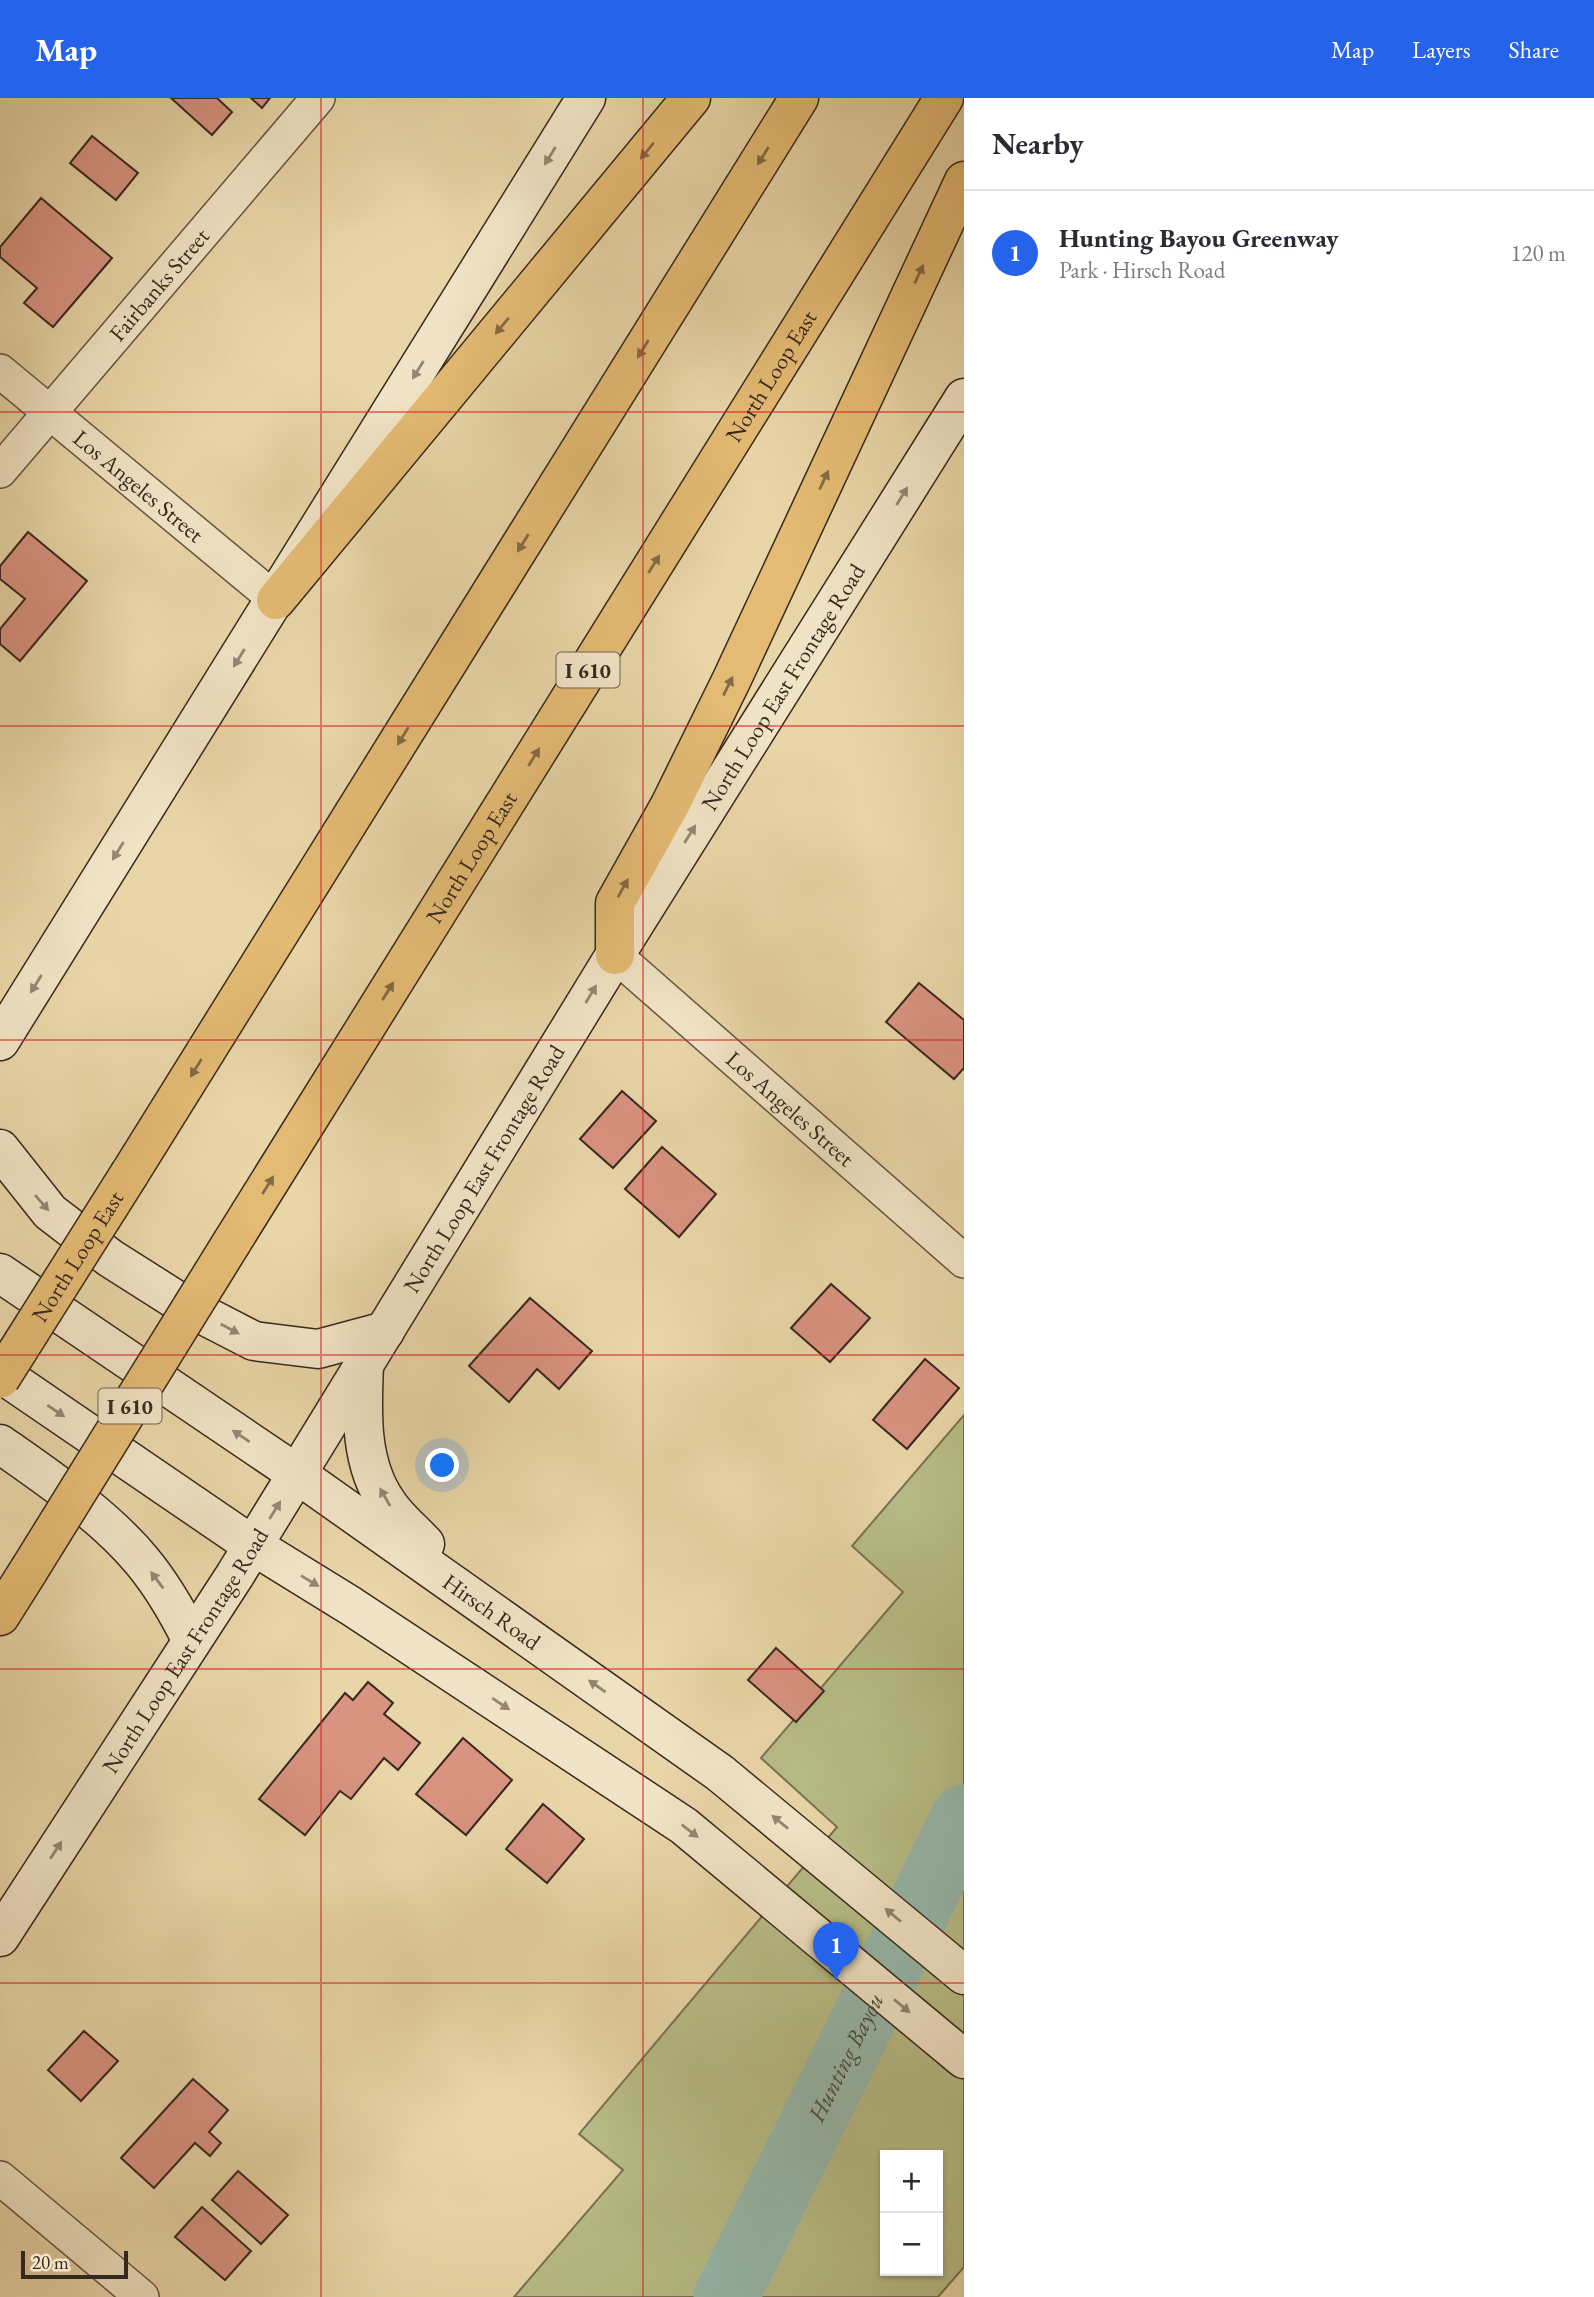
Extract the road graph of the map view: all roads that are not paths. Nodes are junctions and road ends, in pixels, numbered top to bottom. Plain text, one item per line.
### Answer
1 (317, 98) edge
2 (586, 98) edge
3 (691, 98) edge
4 (799, 98) edge
5 (944, 98) edge
6 (964, 181) edge
7 (0, 371) edge
8 (964, 398) edge
9 (49, 413) junction
10 (0, 471) edge
11 (276, 600) junction
12 (615, 954) junction
13 (0, 1041) edge
14 (0, 1149) edge
15 (964, 1261) edge
16 (0, 1273) edge
17 (385, 1331) junction
18 (365, 1364) junction
19 (0, 1373) edge
20 (0, 1379) edge
21 (0, 1444) edge
22 (297, 1474) junction
23 (252, 1545) junction
24 (479, 1602) junction
25 (0, 1616) edge
26 (191, 1639) junction
27 (0, 1937) edge
28 (964, 1975) edge
29 (964, 2059) edge
30 (0, 2178) edge
31 (142, 2297) edge

1 - 9 street, Fairbanks Street
2 -> 11 main road
3 -> 11 highway
4 -> 20 highway, North Loop East, bridge
25 -> 5 highway, North Loop East / I 610, bridge
12 -> 6 highway
7 - 9 street, Los Angeles Street
12 -> 8 main road, North Loop East Frontage Road
9 - 10 street, Fairbanks Street
9 - 11 street, Los Angeles Street
11 -> 13 main road
12 - 15 street, Los Angeles Street
17 -> 12 main road, North Loop East Frontage Road
14 -> 17 main road
22 -> 16 main road, Hirsch Road
17 - 18 main road, North Loop East Frontage Road
18 - 22 main road, North Loop East Frontage Road
24 -> 18 main road
19 -> 23 main road
26 -> 21 main road
23 -> 22 main road, North Loop East Frontage Road
22 - 24 main road, Hirsch Road
23 - 26 main road, North Loop East Frontage Road
23 -> 29 main road
28 -> 24 main road, Hirsch Road
27 -> 26 main road, North Loop East Frontage Road
30 - 31 street

